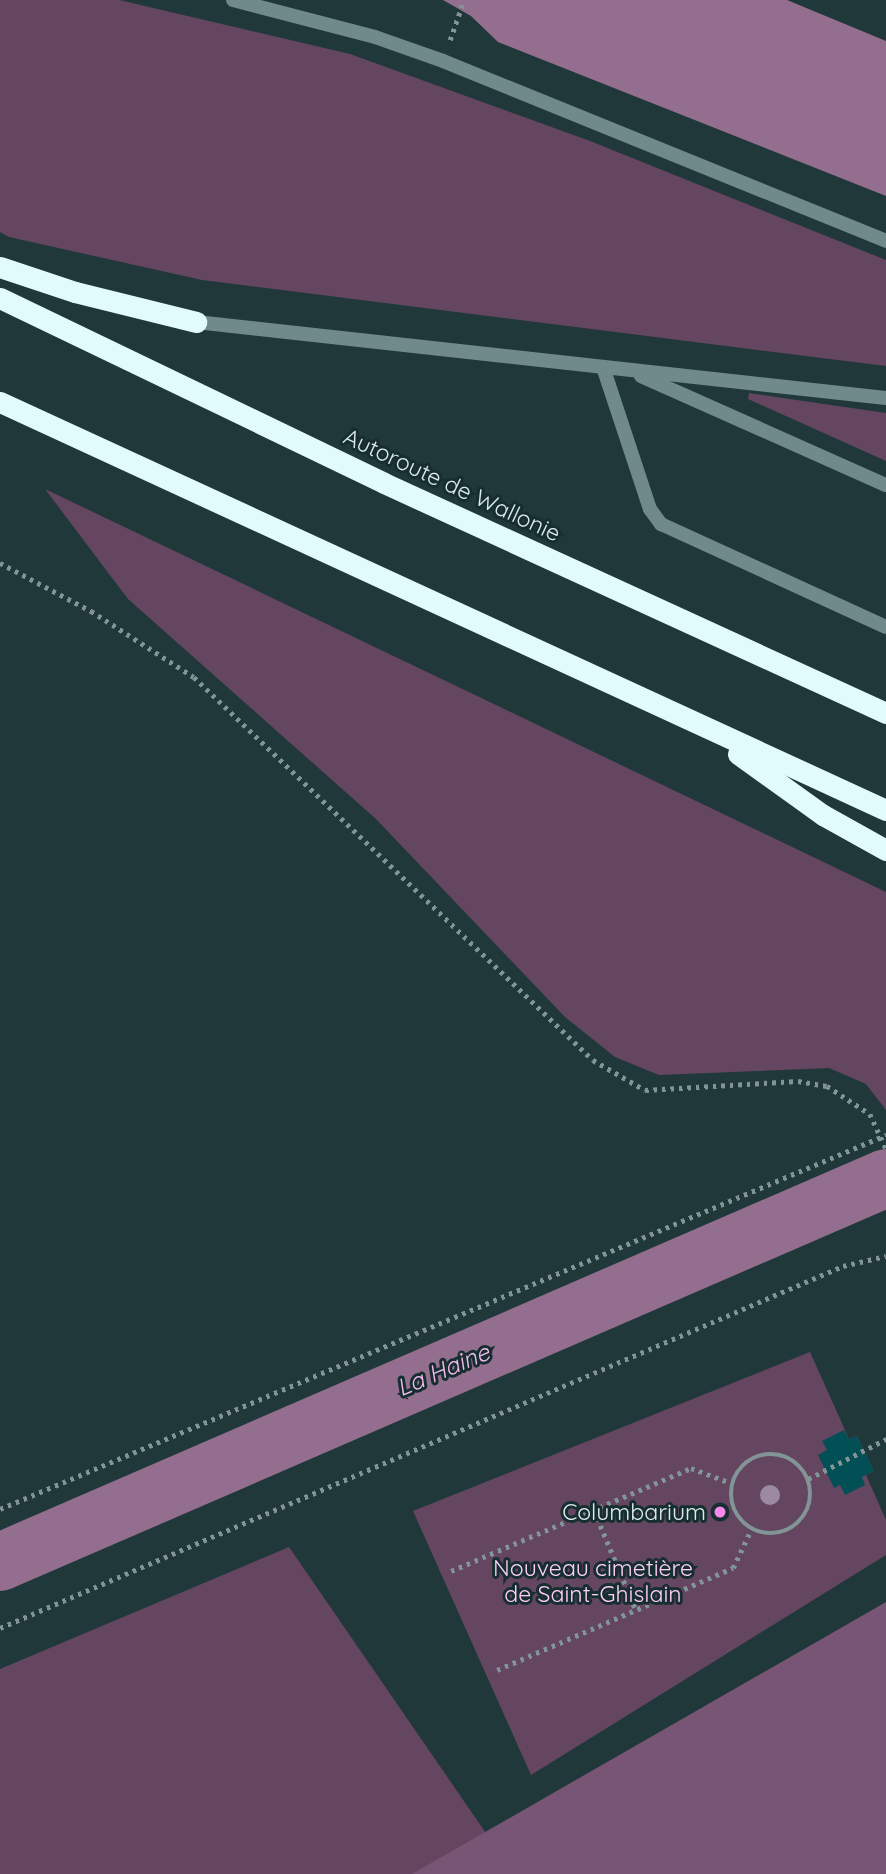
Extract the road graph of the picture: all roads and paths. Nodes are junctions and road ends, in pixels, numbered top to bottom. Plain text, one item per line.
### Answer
1 (233, 0) edge
2 (464, 0) edge
3 (457, 22) dead end
4 (886, 241) edge
5 (0, 267) edge
6 (0, 298) edge
7 (196, 322) joint
8 (603, 367) junction
9 (628, 370) junction
10 (886, 398) edge
11 (0, 402) edge
12 (886, 485) edge
13 (0, 563) edge
14 (886, 627) edge
15 (886, 713) edge
16 (699, 727) junction
17 (886, 810) edge
18 (886, 850) edge
19 (886, 1135) edge
20 (886, 1148) edge
21 (886, 1256) edge
22 (886, 1439) edge
23 (808, 1479) junction
24 (732, 1483) junction
25 (0, 1509) edge
26 (594, 1510) junction
27 (751, 1530) junction
28 (452, 1571) dead end
29 (636, 1610) junction
30 (0, 1628) edge
31 (497, 1670) dead end

1 - 4 lane
2 - 3 path
5 - 7 highway
6 - 15 highway, Autoroute de Wallonie
7 - 8 lane
8 - 9 lane
8 - 14 lane
9 - 10 lane
9 - 12 lane
11 - 16 highway
13 - 20 path
16 - 17 highway
16 - 18 highway
19 - 25 path
21 - 30 path
22 - 23 path
23 - 24 path
23 - 27 path
24 - 26 path
24 - 27 path
26 - 28 path
26 - 29 path
27 - 29 path
29 - 31 path

